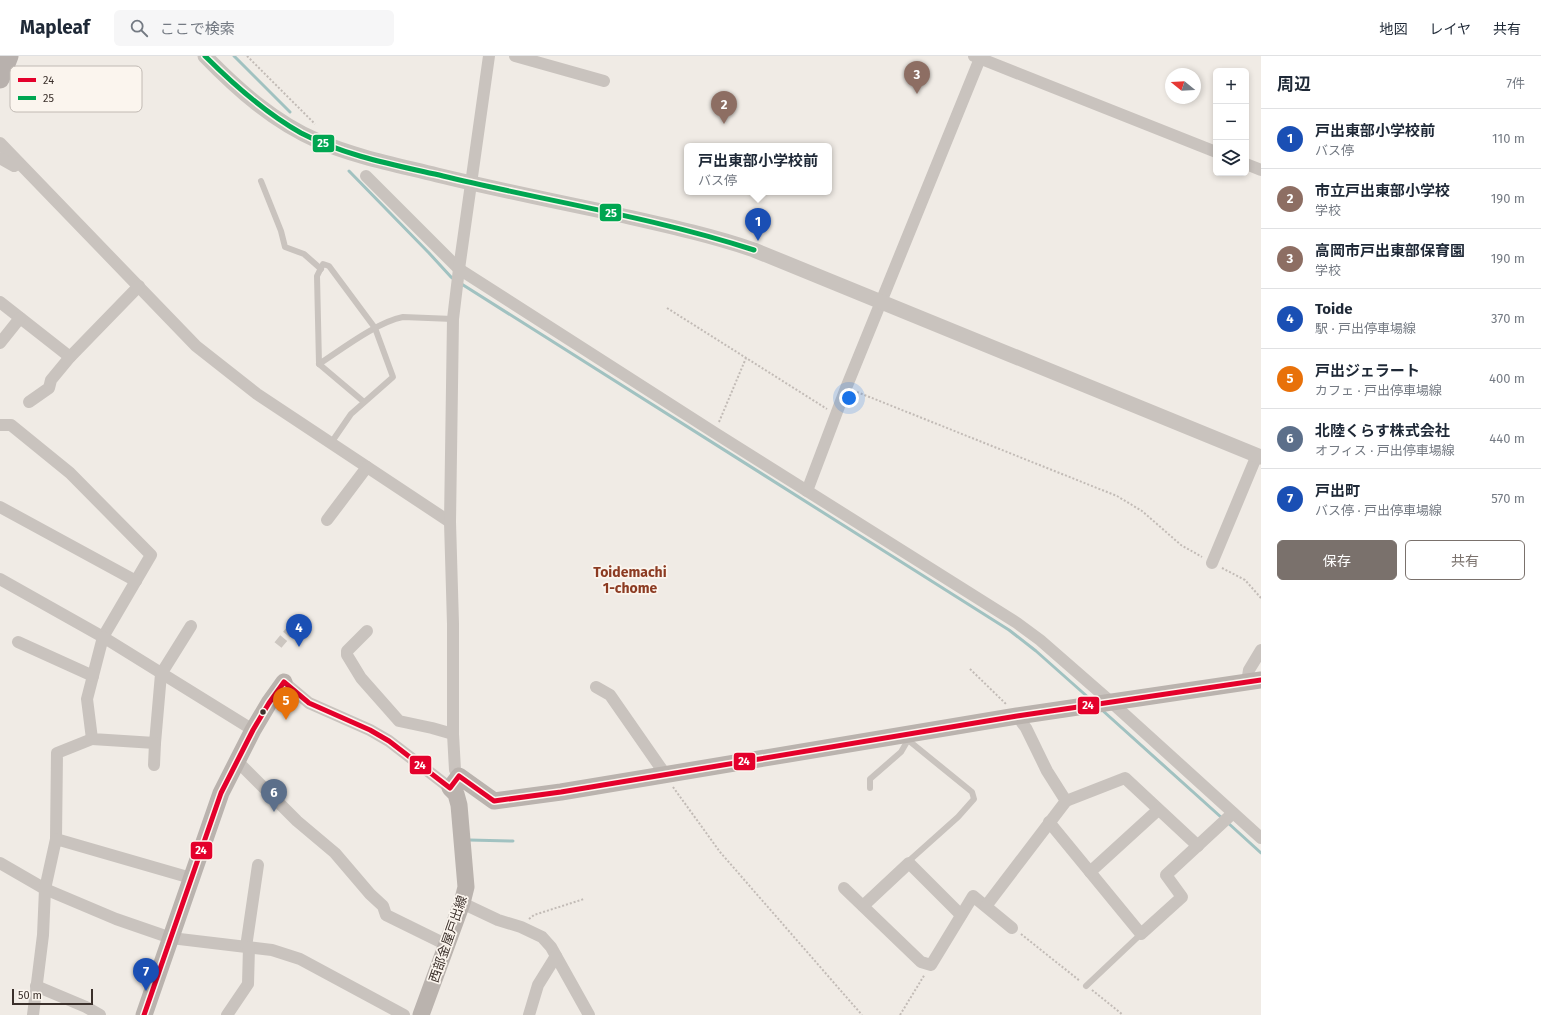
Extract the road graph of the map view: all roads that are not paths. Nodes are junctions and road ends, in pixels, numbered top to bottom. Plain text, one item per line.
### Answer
1 (9, 56) edge
2 (205, 56) edge
3 (489, 56) edge
4 (515, 56) edge
5 (978, 57) edge
6 (0, 79) edge
7 (604, 81) dead end
8 (0, 143) edge
9 (1213, 151) edge
10 (0, 158) edge
11 (19, 163) junction
12 (1249, 165) edge
13 (1261, 170) edge
14 (366, 176) dead end
15 (261, 181) dead end
16 (472, 183) junction
17 (321, 269) junction
18 (458, 277) junction
19 (139, 286) junction
20 (0, 302) edge
21 (882, 303) junction
22 (20, 318) junction
23 (453, 319) junction
24 (375, 328) junction
25 (0, 343) edge
26 (70, 357) junction
27 (319, 364) junction
28 (29, 402) dead end
29 (364, 402) junction
30 (0, 425) edge
31 (331, 443) junction
32 (1259, 456) edge
33 (367, 467) junction
34 (807, 491) junction
35 (0, 507) edge
36 (327, 520) dead end
37 (450, 522) junction
38 (1212, 563) road end
39 (0, 579) edge
40 (136, 581) junction
41 (191, 626) dead end
42 (367, 631) dead end
43 (103, 637) junction
44 (18, 642) dead end
45 (1261, 650) edge
46 (161, 674) junction
47 (93, 676) junction
48 (1254, 681) edge
49 (284, 682) joint
50 (596, 687) dead end
51 (1108, 702) junction
52 (1017, 716) junction
53 (253, 730) junction
54 (453, 734) junction
55 (907, 737) junction
56 (92, 739) junction
57 (155, 743) junction
58 (237, 761) junction
59 (154, 765) dead end
60 (668, 773) junction
61 (454, 782) junction
62 (870, 788) dead end
63 (1066, 801) junction
64 (1158, 810) junction
65 (1228, 818) junction
66 (1049, 822) junction
67 (1261, 838) edge
68 (56, 839) junction
69 (1198, 846) junction
70 (0, 863) edge
71 (909, 863) junction
72 (258, 865) dead end
73 (1090, 872) junction
74 (191, 878) junction
75 (844, 888) dead end
76 (45, 889) junction
77 (462, 903) junction
78 (863, 906) junction
79 (986, 906) junction
80 (961, 915) junction
81 (1012, 928) road end
82 (1141, 934) junction
83 (171, 938) junction
84 (447, 944) junction
85 (247, 947) junction
86 (556, 956) junction
87 (36, 986) junction
88 (1086, 986) road end
89 (33, 1015) edge
90 (100, 1015) edge
91 (144, 1015) edge
92 (227, 1015) edge
93 (404, 1015) edge
94 (421, 1015) edge
95 (529, 1015) edge
96 (588, 1015) edge

1 - 6 main road
2 - 16 street
3 - 16 street
4 - 7 street
5 - 9 street
5 - 21 street
8 - 11 street
10 - 11 street
11 - 19 street
12 - 13 street
14 - 18 street
15 - 17 lane
16 - 18 street
16 - 21 street
17 - 24 lane
17 - 27 lane
18 - 23 street
18 - 34 street
19 - 26 street
19 - 31 street
20 - 22 street
21 - 32 street
21 - 34 street
22 - 25 street
22 - 26 street
23 - 24 lane
23 - 37 street
24 - 27 lane
24 - 29 lane
26 - 28 street
27 - 29 lane
29 - 31 lane
30 - 40 street
31 - 33 street
32 - 38 street
33 - 36 street
33 - 37 street
34 - 51 street
35 - 40 street
37 - 54 street
39 - 43 street
40 - 43 street
41 - 46 street
42 - 54 street
43 - 46 street
43 - 47 street
44 - 47 street
45 - 48 street
46 - 53 street
46 - 57 street
47 - 56 street
48 - 51 main road
49 - 53 main road
49 - 61 street
50 - 60 street
51 - 52 main road
51 - 65 street
52 - 55 main road
52 - 63 street
53 - 58 main road
54 - 61 street
55 - 60 main road
55 - 62 lane
55 - 71 lane
56 - 57 street
56 - 68 street
57 - 59 street
58 - 74 main road
58 - 84 street
60 - 61 main road
61 - 77 main road, 西部金屋戸出線
63 - 64 street
63 - 66 street
64 - 69 street
64 - 73 street
65 - 67 street
65 - 69 street
66 - 73 street
66 - 79 street
68 - 74 street
68 - 76 street
69 - 82 street
70 - 76 street
71 - 78 street
71 - 80 street
72 - 85 street
73 - 82 street
74 - 83 main road
75 - 78 street
76 - 83 street
76 - 87 street
77 - 84 main road, 西部金屋戸出線
77 - 86 street
78 - 80 street
79 - 80 street
79 - 81 street
82 - 88 lane
83 - 85 street
83 - 91 main road
84 - 94 main road, 西部金屋戸出線
85 - 92 street
85 - 93 street
86 - 95 street
86 - 96 street
87 - 89 street
87 - 90 street

